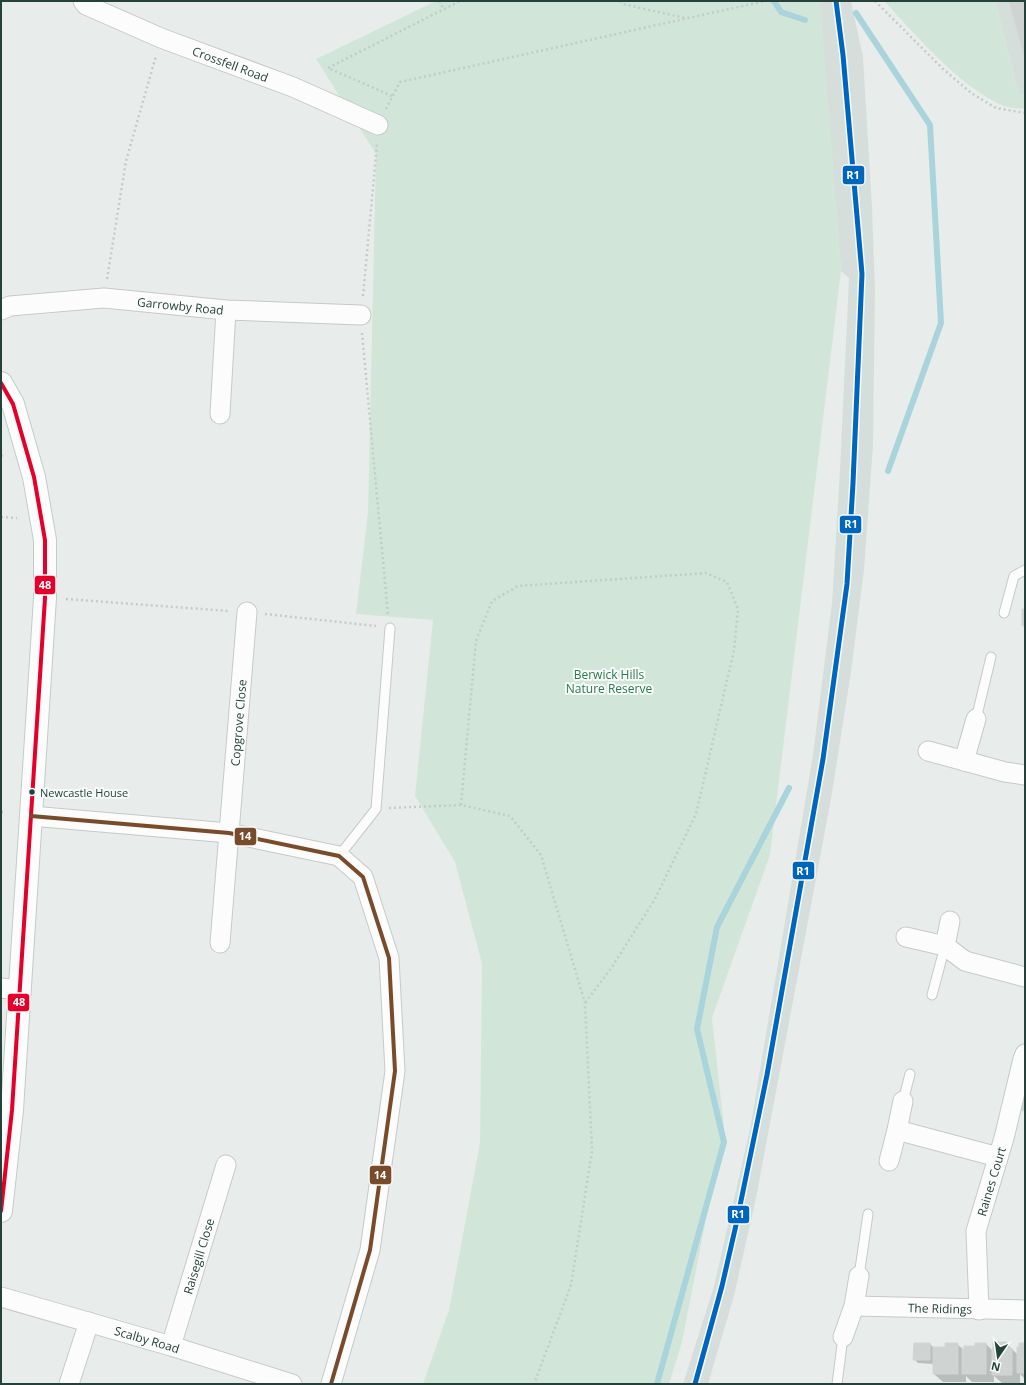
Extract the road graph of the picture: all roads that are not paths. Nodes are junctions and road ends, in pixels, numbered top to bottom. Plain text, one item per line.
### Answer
1 (83, 1) edge
2 (378, 125) road end
3 (1, 310) edge
4 (226, 310) junction
5 (361, 315) road end
6 (1, 383) edge
7 (220, 414) dead end
8 (1025, 570) edge
9 (247, 612) road end
10 (1004, 613) dead end
11 (390, 628) road end
12 (991, 657) dead end
13 (976, 719) joint
14 (928, 751) dead end
15 (964, 761) junction
16 (1025, 774) edge
17 (31, 816) junction
18 (229, 833) junction
19 (339, 856) junction
20 (950, 921) dead end
21 (906, 937) dead end
22 (220, 943) dead end
23 (945, 946) junction
24 (1025, 977) edge
25 (10, 989) edge
26 (932, 995) dead end
27 (1025, 1054) edge
28 (910, 1074) dead end
29 (903, 1101) joint
30 (896, 1130) junction
31 (998, 1157) junction
32 (889, 1161) dead end
33 (226, 1165) dead end
34 (1, 1211) edge
35 (868, 1214) dead end
36 (859, 1276) joint
37 (1, 1296) edge
38 (854, 1306) junction
39 (978, 1310) junction
40 (1025, 1310) edge
41 (89, 1322) junction
42 (843, 1337) joint
43 (171, 1346) junction
44 (69, 1384) edge
45 (292, 1384) edge
46 (332, 1384) edge
47 (837, 1384) edge

1 - 2 street, Crossfell Road
3 - 4 street, Garrowby Road
4 - 5 street, Garrowby Road
4 - 7 street
6 - 17 street
8 - 10 lane
9 - 18 street, Copgrove Close
11 - 19 lane
12 - 13 lane
13 - 15 street
14 - 15 street
15 - 16 street
17 - 18 street
17 - 25 street
18 - 19 street
18 - 22 street, Copgrove Close
19 - 46 street
20 - 23 street
21 - 23 street
23 - 24 street
23 - 26 lane
25 - 34 street
27 - 31 street, Raines Court
28 - 29 lane
29 - 30 street
30 - 31 street
30 - 32 street
31 - 39 street, Raines Court
33 - 43 street, Raisegill Close
35 - 36 lane
36 - 38 street
37 - 41 street, Scalby Road
38 - 39 street, The Ridings
38 - 42 street
39 - 40 street, The Ridings
41 - 43 street, Scalby Road
41 - 44 street
42 - 47 lane
43 - 45 street, Scalby Road

